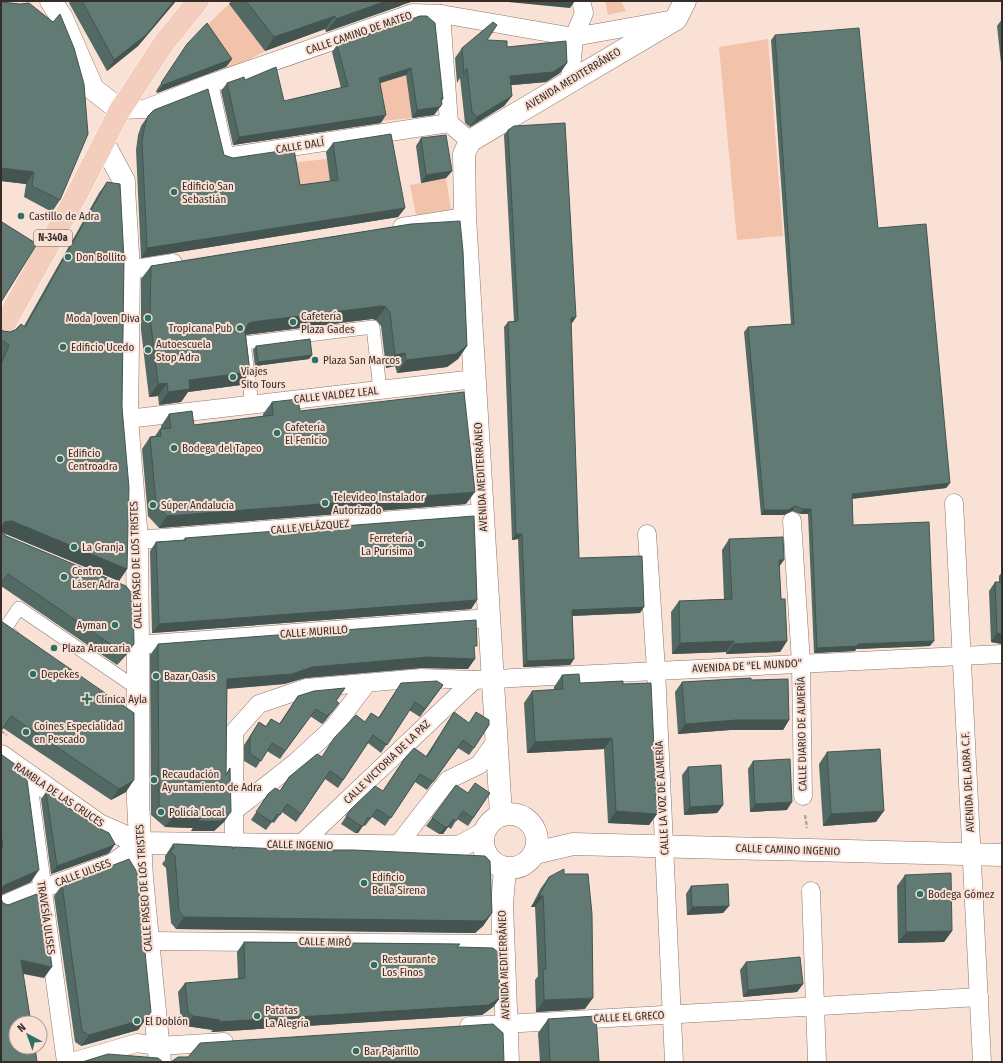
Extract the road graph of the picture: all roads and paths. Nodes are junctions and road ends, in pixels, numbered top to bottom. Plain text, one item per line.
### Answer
1 (51, 1) edge
2 (198, 1) edge
3 (581, 1) edge
4 (680, 10) edge
5 (441, 14) junction
6 (574, 37) junction
7 (570, 81) junction
8 (209, 84) junction
9 (120, 110) junction
10 (449, 123) junction
11 (470, 140) junction
12 (104, 144) junction
13 (465, 217) junction
14 (387, 230) edge
15 (193, 260) edge
16 (129, 270) junction
17 (1, 330) edge
18 (475, 379) junction
19 (380, 390) junction
20 (252, 405) junction
21 (127, 419) junction
22 (954, 503) dead end
23 (483, 513) junction
24 (792, 521) dead end
25 (647, 534) dead end
26 (137, 540) junction
27 (489, 618) junction
28 (23, 643) edge
29 (138, 646) junction
30 (1002, 654) edge
31 (962, 656) junction
32 (801, 663) junction
33 (656, 670) junction
34 (483, 679) junction
35 (367, 683) junction
36 (138, 689) junction
37 (496, 741) junction
38 (1, 756) edge
39 (27, 774) junction
40 (803, 796) joint
41 (234, 811) junction
42 (501, 815) junction
43 (140, 843) junction
44 (234, 843) junction
45 (484, 843) junction
46 (536, 844) junction
47 (300, 845) junction
48 (397, 846) junction
49 (664, 846) junction
50 (810, 851) junction
51 (972, 854) junction
52 (1002, 855) edge
53 (505, 868) junction
54 (42, 888) junction
55 (811, 891) dead end
56 (1, 906) edge
57 (148, 941) junction
58 (503, 944) junction
59 (979, 997) junction
60 (815, 1006) junction
61 (672, 1015) junction
62 (506, 1024) junction
63 (456, 1027) edge
64 (241, 1041) edge
65 (159, 1054) edge
66 (66, 1062) edge
67 (72, 1062) edge
68 (508, 1062) edge
69 (674, 1062) edge
70 (817, 1062) edge
71 (982, 1062) edge

1 - 9 street
2 - 9 highway, N-340a
3 - 6 street
4 - 6 street, CALLE CAMINO DE MATEO
4 - 7 street, AVENIDA MEDITERRÁNEO
5 - 6 street, CALLE CAMINO DE MATEO
5 - 8 street, CALLE CAMINO DE MATEO
5 - 10 street
6 - 7 street
7 - 11 street, AVENIDA MEDITERRÁNEO
8 - 9 street, CALLE CAMINO DE MATEO
8 - 10 street, CALLE DALÍ
9 - 12 highway, N-340a
10 - 11 street
11 - 13 street, AVENIDA MEDITERRÁNEO
12 - 16 street, CALLE PASEO DE LOS TRISTES
12 - 17 highway, N-340a
13 - 14 street
13 - 18 street, AVENIDA MEDITERRÁNEO
15 - 16 street
16 - 21 street, CALLE PASEO DE LOS TRISTES
18 - 19 street, CALLE VALDEZ LEAL
18 - 23 street, AVENIDA MEDITERRÁNEO
19 - 20 street, CALLE VALDEZ LEAL
19 - 20 street
20 - 21 street, CALLE VALDEZ LEAL
21 - 26 street, CALLE PASEO DE LOS TRISTES
22 - 31 street, AVENIDA DEL ADRA C.F.
23 - 26 street, CALLE VELÁZQUEZ
23 - 27 street, AVENIDA MEDITERRÁNEO
24 - 32 street, CALLE DIARIO DE ALMERÍA
25 - 33 street, CALLE LA VOZ DE ALMERÍA
26 - 29 street, CALLE PASEO DE LOS TRISTES
27 - 29 street, CALLE MURILLO
27 - 34 street, AVENIDA MEDITERRÁNEO
28 - 36 street
29 - 36 street, CALLE PASEO DE LOS TRISTES
30 - 31 street, AVENIDA DE "EL MUNDO"
31 - 32 street, AVENIDA DE "EL MUNDO"
31 - 51 street, AVENIDA DEL ADRA C.F.
32 - 33 street, AVENIDA DE "EL MUNDO"
32 - 40 street, CALLE DIARIO DE ALMERÍA
33 - 34 street, AVENIDA DE "EL MUNDO"
33 - 49 street, CALLE LA VOZ DE ALMERÍA
34 - 35 street
34 - 37 street, AVENIDA MEDITERRÁNEO
34 - 47 street, CALLE VICTORIA DE LA PAZ
35 - 41 street
35 - 41 street
36 - 43 street, CALLE PASEO DE LOS TRISTES
37 - 42 street, AVENIDA MEDITERRÁNEO
37 - 48 street
38 - 39 street, RAMBLA DE LAS CRUCES
39 - 43 street, RAMBLA DE LAS CRUCES
39 - 54 street, TRAVESÍA ULISES
40 - 50 path, CALLE DIARIO DE ALMERÍA
41 - 44 street
42 - 45 street
42 - 46 street
43 - 44 street, CALLE INGENIO
43 - 54 street, CALLE ULISES
43 - 57 street, CALLE PASEO DE LOS TRISTES
44 - 47 street, CALLE INGENIO
45 - 48 street, CALLE INGENIO
45 - 53 street
46 - 49 street, CALLE CAMINO INGENIO
46 - 53 street
47 - 48 street, CALLE INGENIO
49 - 50 street, CALLE CAMINO INGENIO
49 - 61 street, CALLE LA VOZ DE ALMERÍA
50 - 51 street, CALLE CAMINO INGENIO
51 - 52 street, CALLE CAMINO INGENIO
51 - 59 street, AVENIDA DEL ADRA C.F.
53 - 58 street, AVENIDA MEDITERRÁNEO
54 - 56 street, CALLE ULISES
54 - 66 street, TRAVESÍA ULISES
55 - 60 street
57 - 58 street, CALLE MIRÓ
57 - 65 street, CALLE PASEO DE LOS TRISTES
58 - 62 street, AVENIDA MEDITERRÁNEO
59 - 60 street, CALLE EL GRECO
59 - 71 street, AVENIDA DEL ADRA C.F.
60 - 61 street, CALLE EL GRECO
60 - 70 street
61 - 62 street, CALLE EL GRECO
61 - 69 street, CALLE LA VOZ DE ALMERÍA
62 - 63 street, CALLE EL GRECO
62 - 68 street, AVENIDA MEDITERRÁNEO
64 - 65 street
65 - 67 street

